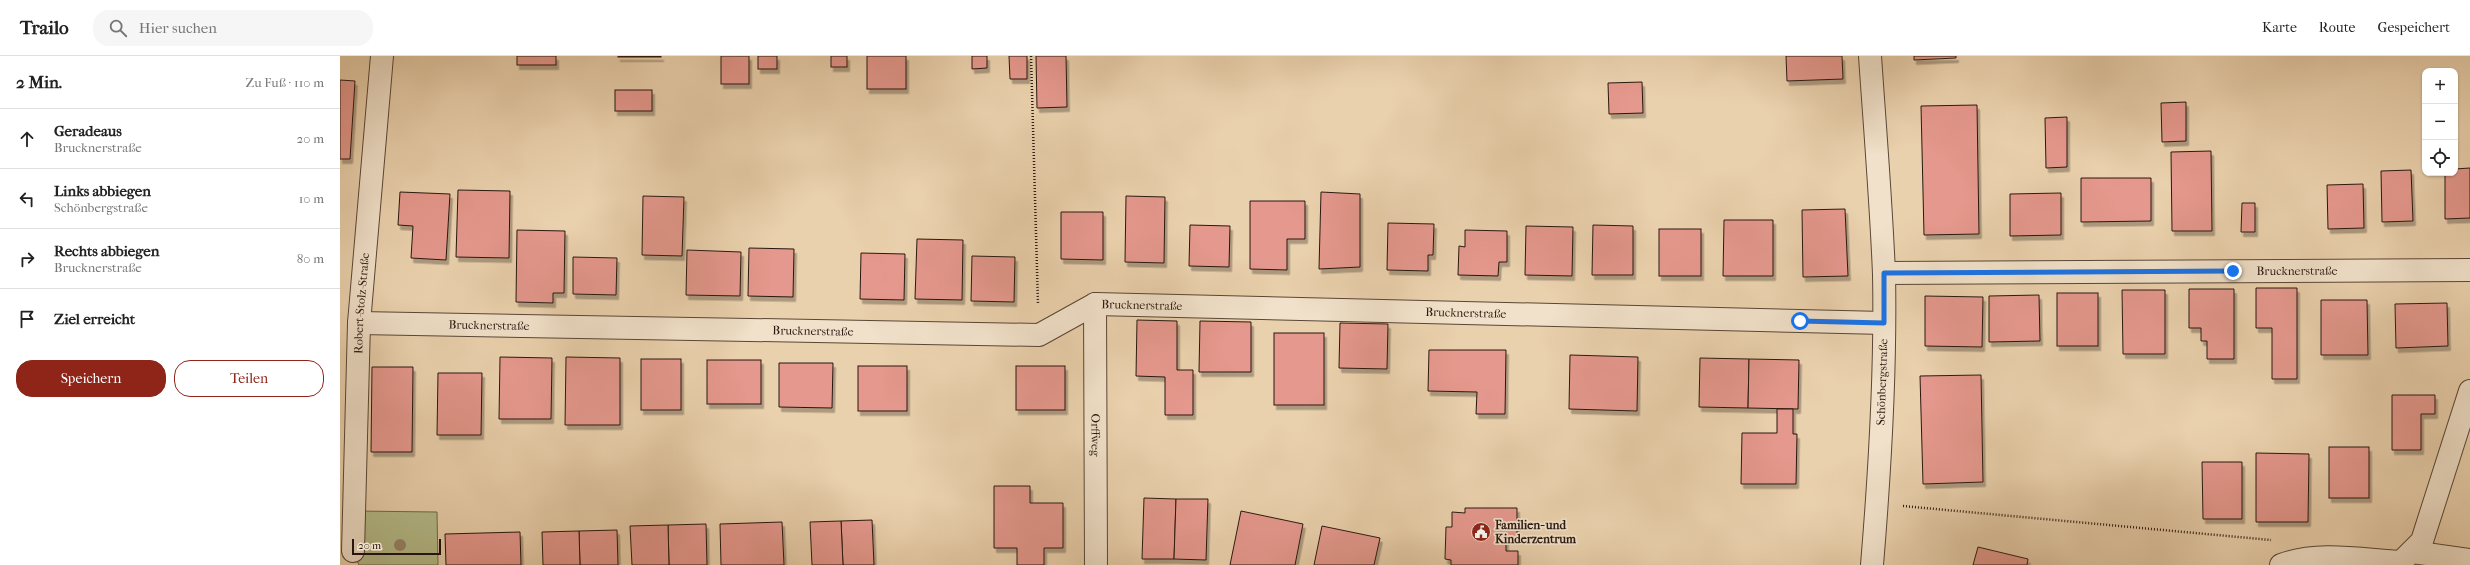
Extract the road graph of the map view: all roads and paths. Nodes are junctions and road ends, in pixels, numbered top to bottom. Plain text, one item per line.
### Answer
1 (382, 56) edge
2 (1031, 56) edge
3 (1870, 56) edge
4 (2470, 270) edge
5 (1884, 273) junction
6 (1095, 304) junction
7 (359, 323) junction
8 (1884, 323) junction
9 (1039, 335) junction
10 (2470, 392) edge
11 (1877, 503) junction
12 (2276, 540) dead end
13 (353, 550) dead end
14 (2407, 557) junction
15 (2470, 560) edge
16 (1096, 565) edge
17 (1872, 565) edge
18 (2282, 565) edge

1 - 7 street, Robert-Stolz-Straße
2 - 9 path
3 - 5 street, Schönbergstraße
4 - 5 street, Brucknerstraße
5 - 8 street, Schönbergstraße
6 - 8 street, Brucknerstraße
6 - 9 street, Brucknerstraße
6 - 16 street, Orffweg
7 - 9 street, Brucknerstraße
7 - 13 street, Robert-Stolz-Straße
8 - 11 street, Schönbergstraße
10 - 14 street
11 - 12 path
11 - 17 street, Schönbergstraße
14 - 15 street
14 - 18 street

